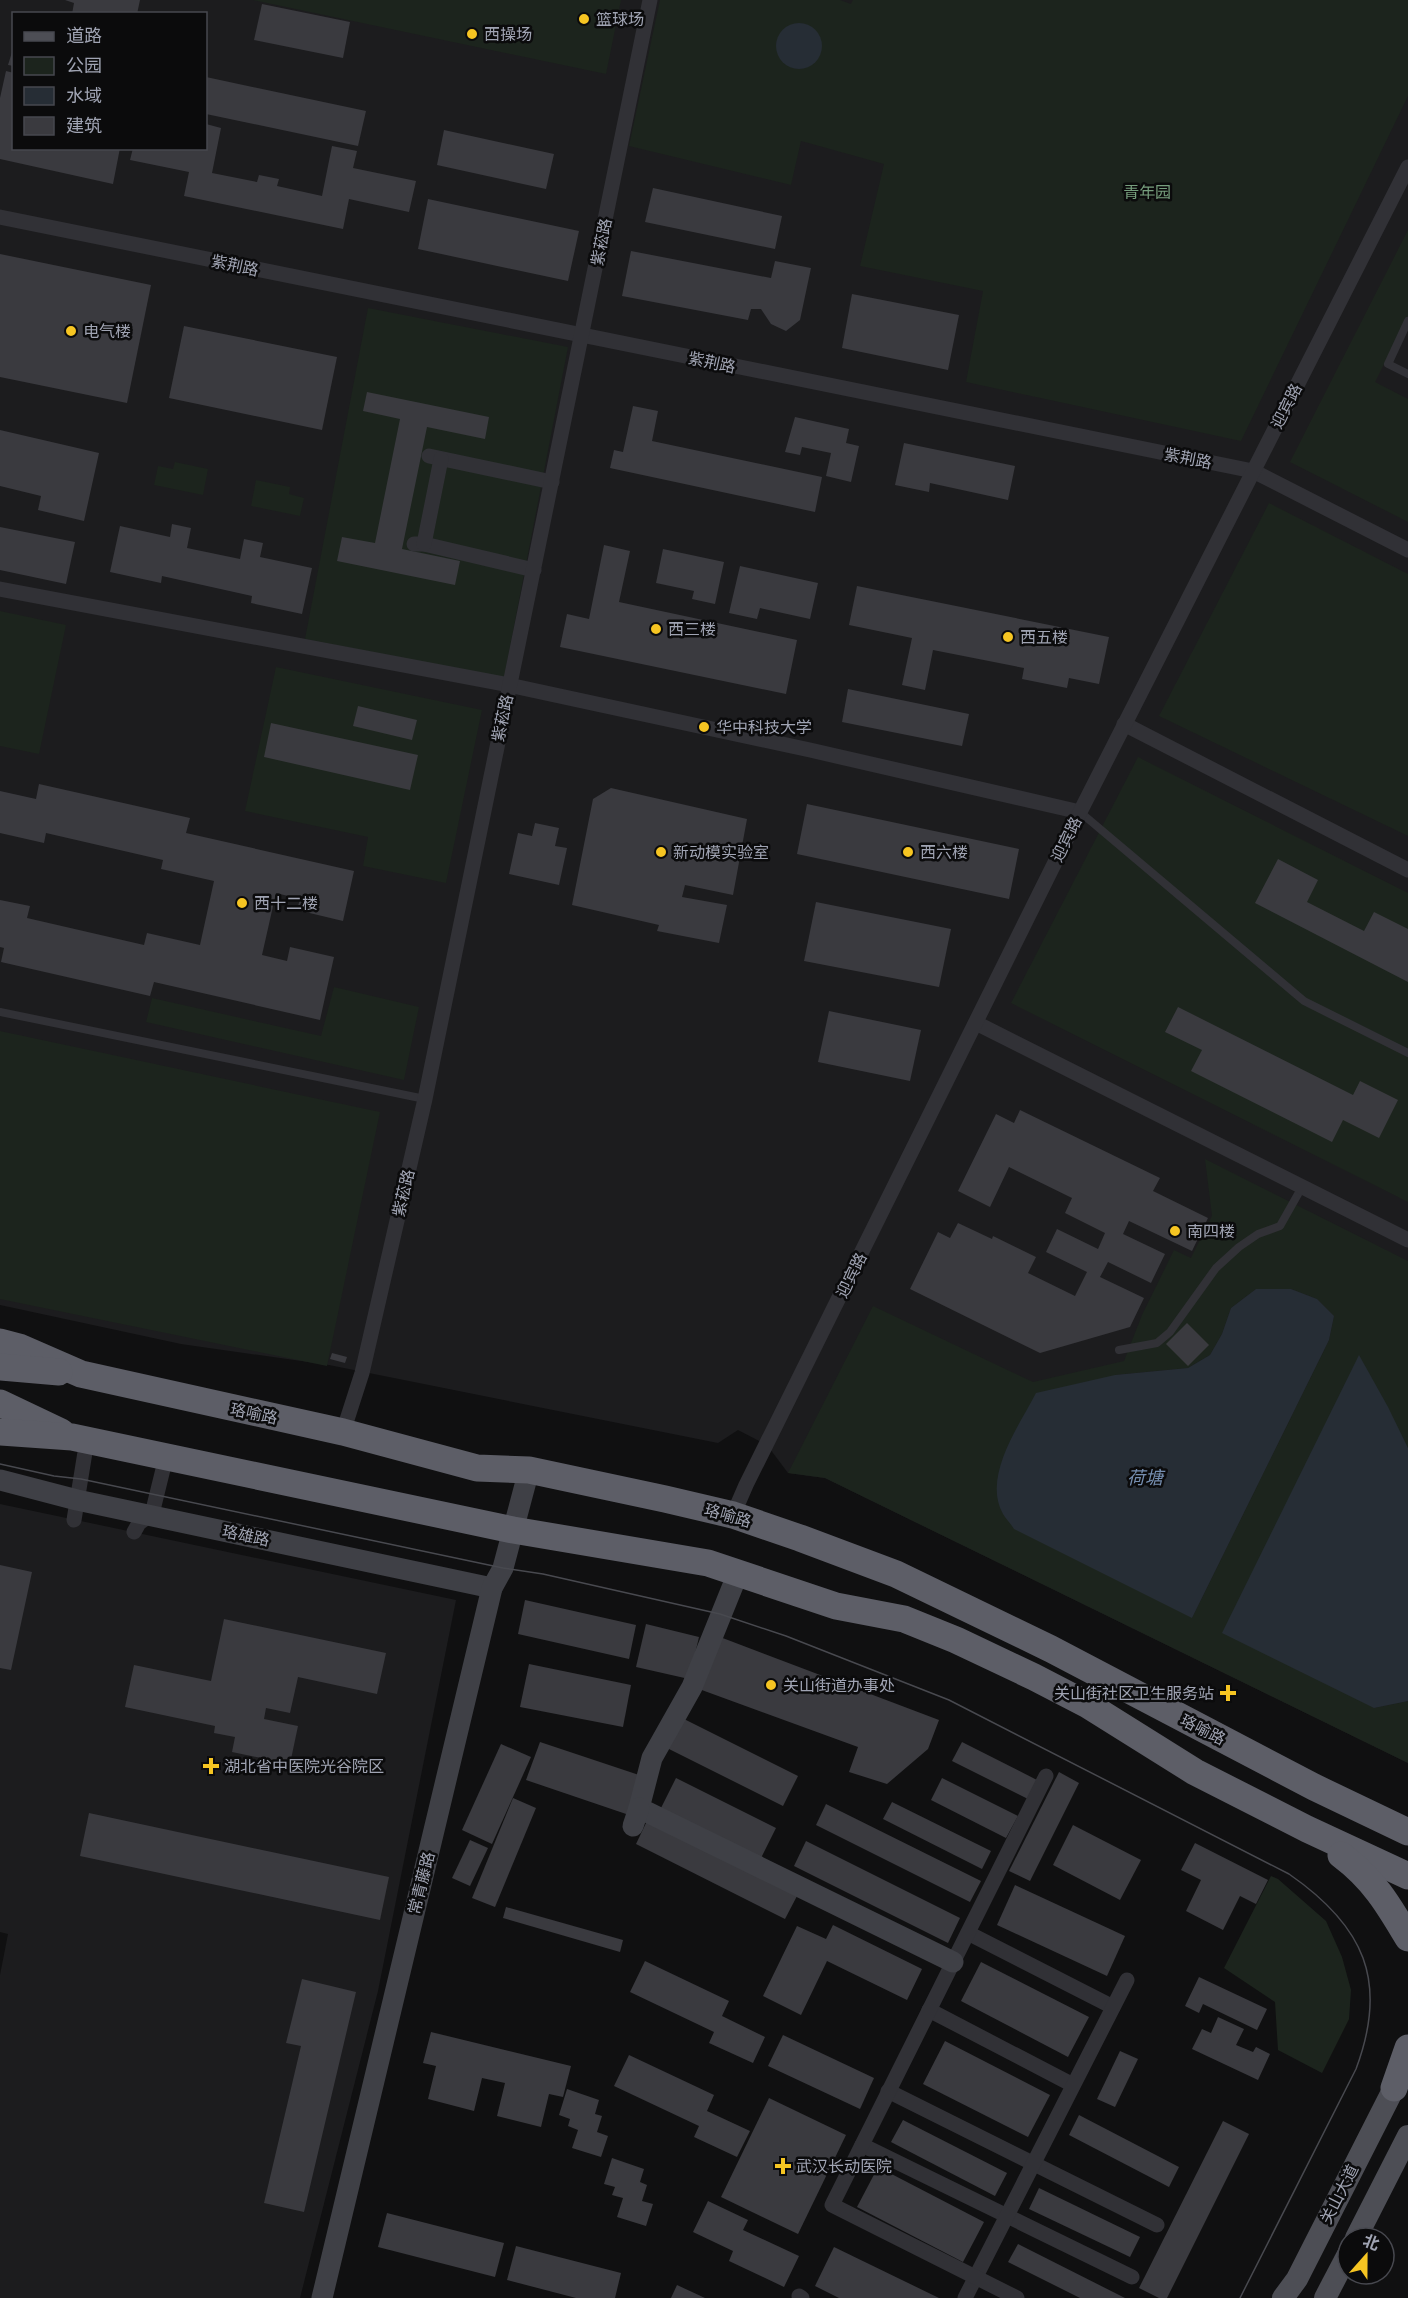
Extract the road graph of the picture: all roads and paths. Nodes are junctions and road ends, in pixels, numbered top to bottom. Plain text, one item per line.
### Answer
1 (650, 0) edge
2 (1408, 167) edge
3 (0, 217) edge
4 (1408, 321) edge
5 (582, 335) junction
6 (1408, 374) edge
7 (1253, 471) junction
8 (552, 482) junction
9 (1408, 550) edge
10 (534, 570) junction
11 (0, 589) edge
12 (509, 685) junction
13 (1124, 724) junction
14 (1080, 812) junction
15 (1408, 870) edge
16 (0, 1012) edge
17 (976, 1023) junction
18 (1408, 1053) edge
19 (424, 1099) junction
20 (1302, 1187) junction
21 (1408, 1240) edge
22 (0, 1342) edge
23 (1119, 1350) dead end
24 (0, 1367) edge
25 (81, 1374) junction
26 (0, 1403) edge
27 (0, 1432) edge
28 (343, 1432) junction
29 (79, 1439) junction
30 (166, 1457) junction
31 (529, 1470) junction
32 (0, 1480) edge
33 (76, 1510) junction
34 (152, 1514) junction
35 (733, 1515) junction
36 (513, 1530) junction
37 (134, 1532) dead end
38 (738, 1573) junction
39 (492, 1588) junction
40 (1046, 1776) dead end
41 (1307, 1829) junction
42 (1408, 1832) edge
43 (1408, 1876) edge
44 (968, 1933) junction
45 (1408, 1938) edge
46 (953, 1962) junction
47 (1126, 1980) dead end
48 (1113, 2007) junction
49 (929, 2010) junction
50 (1408, 2048) edge
51 (1408, 2064) edge
52 (1073, 2085) junction
53 (1394, 2088) junction
54 (888, 2091) junction
55 (1408, 2136) edge
56 (862, 2145) junction
57 (1034, 2163) junction
58 (1007, 2217) junction
59 (1158, 2225) dead end
60 (1362, 2226) edge
61 (976, 2277) junction
62 (1132, 2277) dead end
63 (1336, 2277) edge
64 (322, 2298) edge
65 (965, 2298) edge
66 (1017, 2298) edge
67 (1283, 2298) edge
68 (1325, 2298) edge

1 - 5 street, 紫菘路
2 - 7 street, 迎宾路
3 - 5 street, 紫荆路
4 - 6 lane
5 - 7 street, 紫荆路
5 - 8 street, 紫菘路
7 - 9 street, 紫荆路
7 - 13 street, 迎宾路
8 - 10 street, 紫菘路
8 - 10 street
10 - 12 street, 紫菘路
11 - 12 street
12 - 14 street
12 - 19 street, 紫菘路
13 - 14 street, 迎宾路
13 - 15 street
14 - 17 street, 迎宾路
14 - 18 lane
16 - 19 lane
17 - 20 street
17 - 35 street, 迎宾路
19 - 28 street, 紫菘路
20 - 21 street
20 - 23 lane
22 - 25 highway, 珞喻路
24 - 25 highway
25 - 28 highway, 珞喻路
26 - 29 highway
27 - 29 highway
28 - 31 highway, 珞喻路
29 - 30 highway
29 - 33 street
30 - 34 street
30 - 36 highway
31 - 35 highway, 珞喻路
31 - 36 street, 常青藤路
32 - 33 street, 珞雄路
33 - 34 street, 珞雄路
34 - 37 street
34 - 39 street, 珞雄路
35 - 42 highway, 珞喻路
36 - 38 highway
36 - 39 street, 常青藤路
38 - 41 highway
38 - 46 street
39 - 64 street, 常青藤路
40 - 44 street
41 - 43 highway
41 - 45 highway
44 - 46 street
44 - 48 street
46 - 49 street
47 - 48 street
48 - 52 street
49 - 52 street
49 - 54 street
50 - 53 highway
51 - 53 highway
52 - 57 street
53 - 67 main road, 关山大道
54 - 56 street
54 - 57 street
55 - 60 main road
56 - 58 street
56 - 61 street
57 - 58 street
57 - 59 street
58 - 61 street
58 - 62 street
61 - 65 street
61 - 66 street
63 - 68 main road

